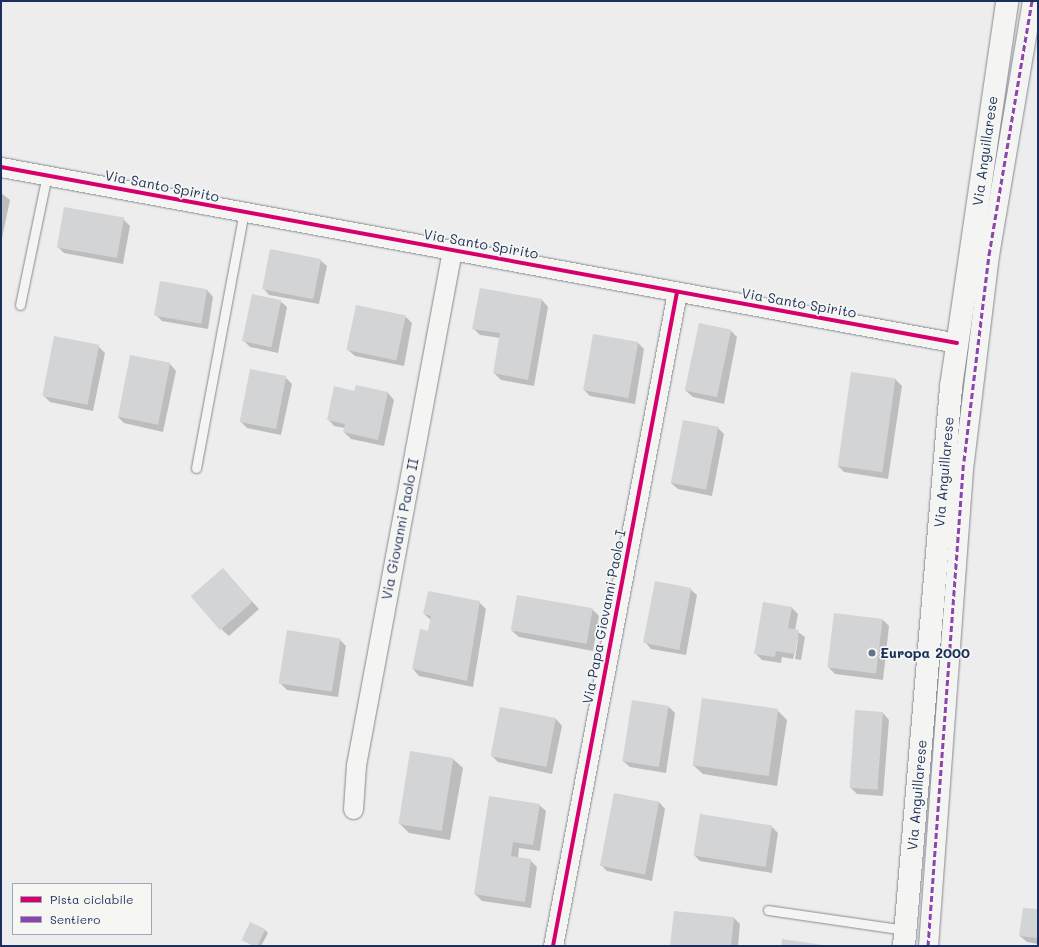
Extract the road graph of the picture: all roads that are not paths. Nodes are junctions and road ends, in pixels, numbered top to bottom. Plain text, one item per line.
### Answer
1 (1007, 1) edge
2 (1032, 1) edge
3 (1, 167) edge
4 (47, 175) junction
5 (244, 212) junction
6 (452, 250) junction
7 (677, 292) junction
8 (20, 306) dead end
9 (957, 343) junction
10 (196, 468) dead end
11 (353, 808) dead end
12 (768, 910) dead end
13 (905, 938) edge
14 (553, 946) edge
15 (928, 946) edge

1 - 9 main road, Via Anguillarese
2 - 15 street
3 - 4 street, Via Santo Spirito
4 - 5 street, Via Santo Spirito
4 - 8 lane
5 - 6 street, Via Santo Spirito
5 - 10 lane
6 - 7 street, Via Santo Spirito
6 - 11 street, Via Giovanni Paolo II
7 - 9 street, Via Santo Spirito
7 - 14 street, Via Papa Giovanni Paolo I
9 - 13 main road, Via Anguillarese
12 - 13 lane

